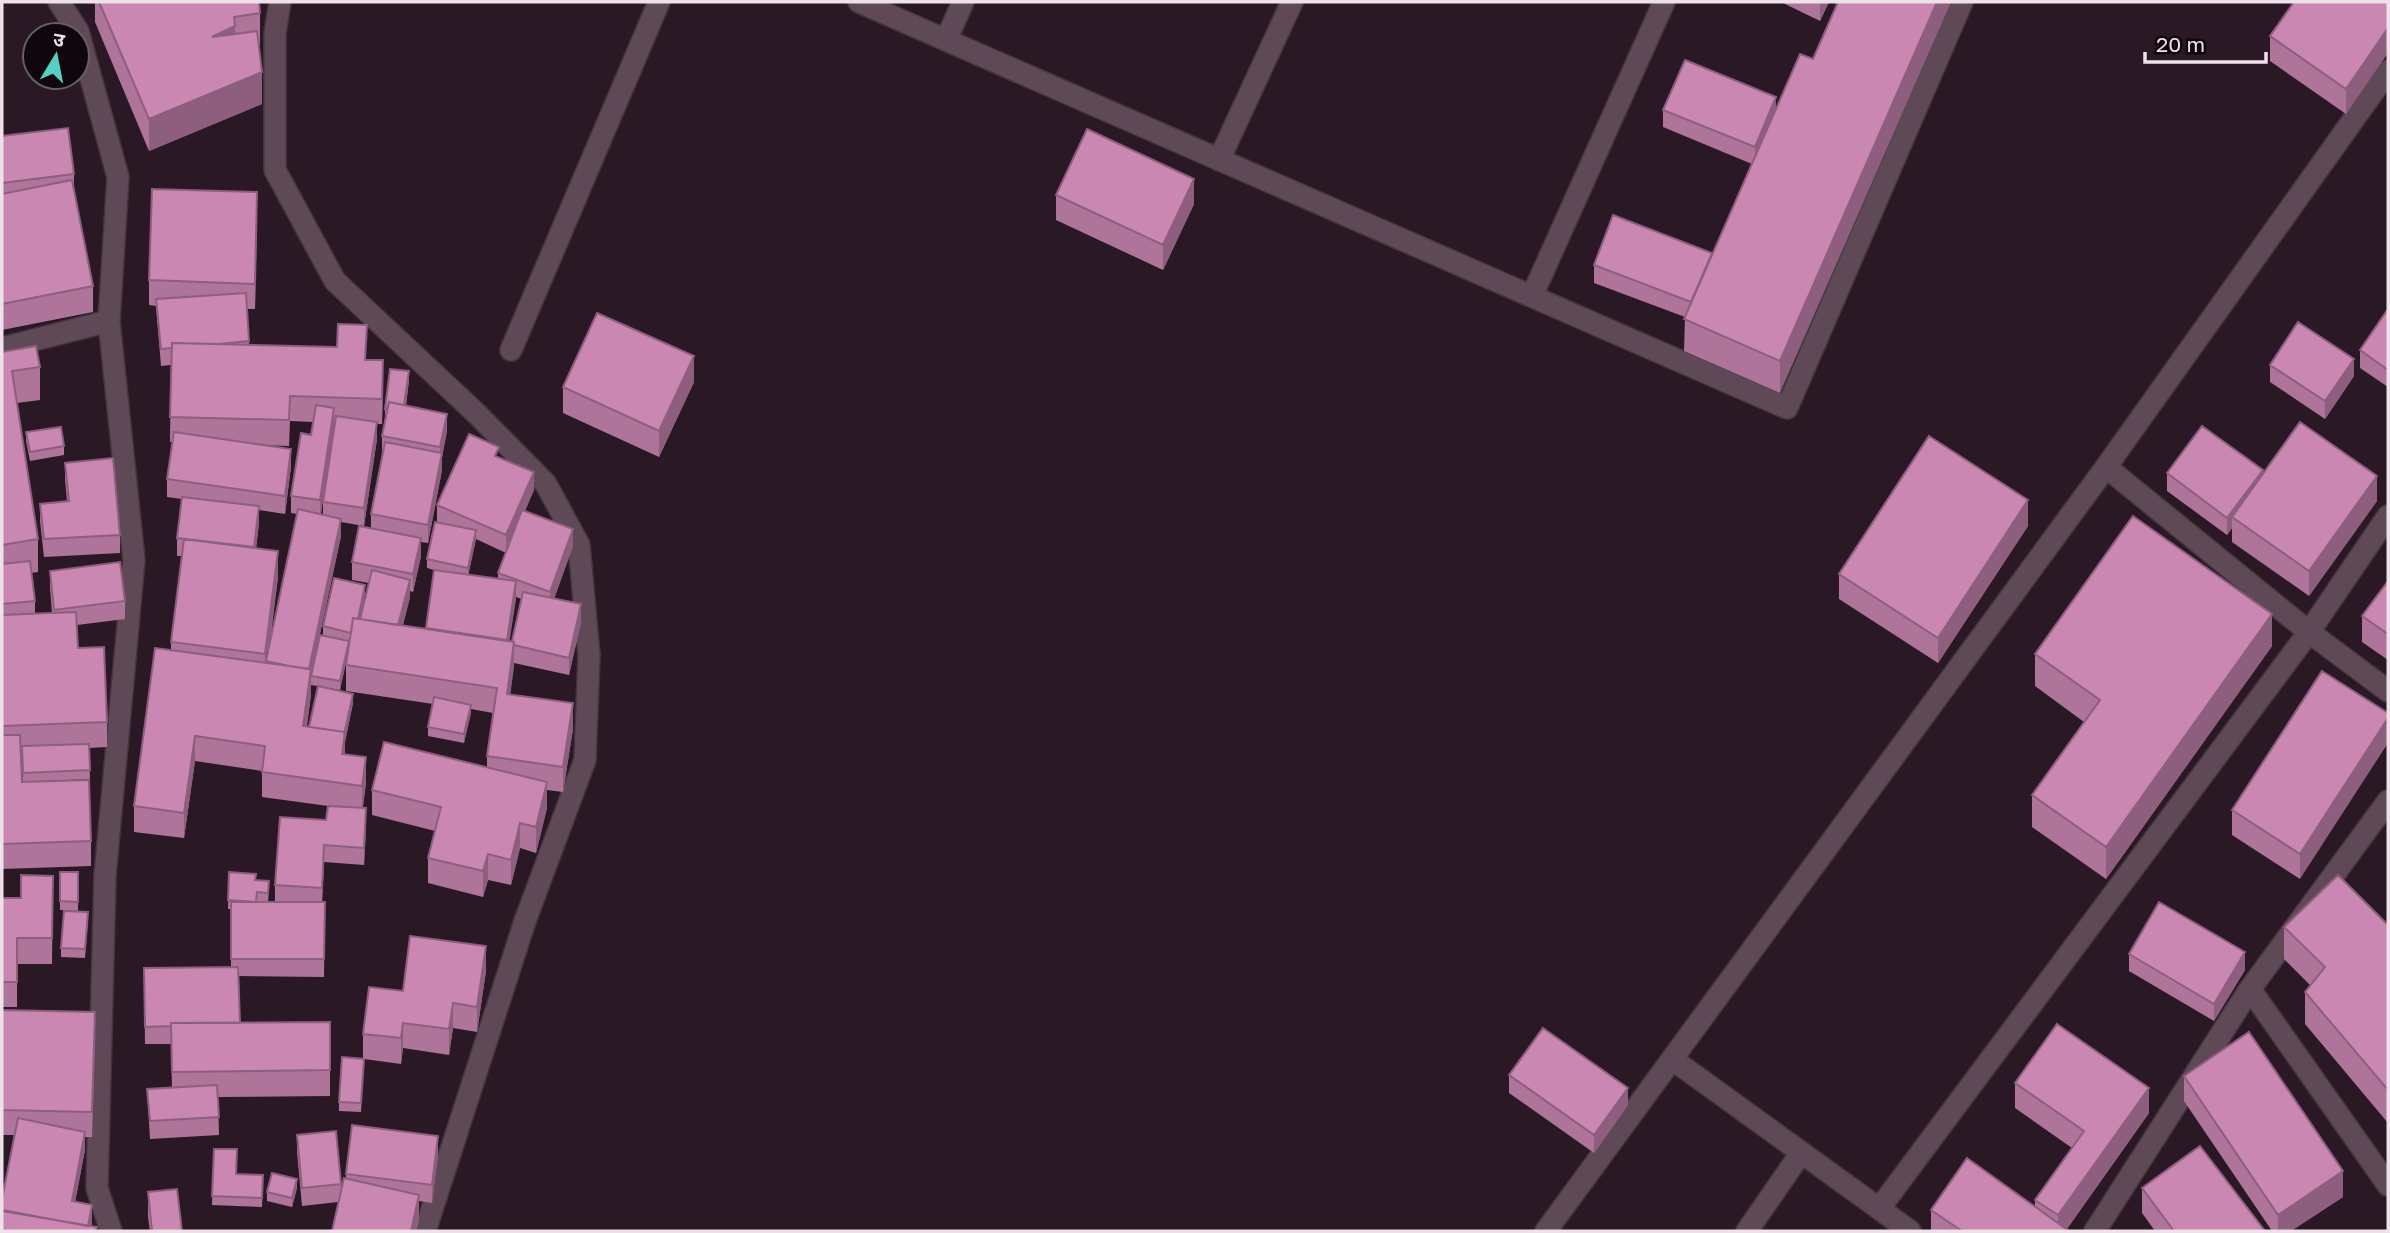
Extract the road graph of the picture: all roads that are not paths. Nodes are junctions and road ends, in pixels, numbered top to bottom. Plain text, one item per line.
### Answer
1 (59, 2) edge
2 (280, 2) edge
3 (659, 2) edge
4 (859, 2) edge
5 (963, 2) edge
6 (1292, 2) edge
7 (1664, 2) edge
8 (1962, 2) edge
9 (946, 40) junction
10 (2388, 71) edge
11 (1219, 160) junction
12 (1532, 296) junction
13 (109, 321) junction
14 (2, 348) edge
15 (511, 350) dead end
16 (2106, 467) junction
17 (2388, 516) edge
18 (2309, 632) junction
19 (2388, 691) edge
20 (2388, 801) edge
21 (2250, 989) junction
22 (1672, 1059) junction
23 (1801, 1153) junction
24 (2388, 1185) edge
25 (1879, 1209) junction
26 (111, 1231) edge
27 (425, 1231) edge
28 (1546, 1231) edge
29 (1747, 1231) edge
30 (1910, 1231) edge
31 (2095, 1231) edge

1 - 13 street
2 - 27 street
3 - 15 street
4 - 9 street
5 - 9 street
6 - 11 street
7 - 12 street
8 - 12 street
9 - 11 street
10 - 16 street
11 - 12 street
13 - 14 street
13 - 26 street
16 - 18 street
16 - 22 street
17 - 18 street
18 - 19 street
18 - 25 street
20 - 21 street
21 - 24 street
21 - 31 street
22 - 23 street
22 - 28 street
23 - 25 street
23 - 29 street
25 - 30 street

